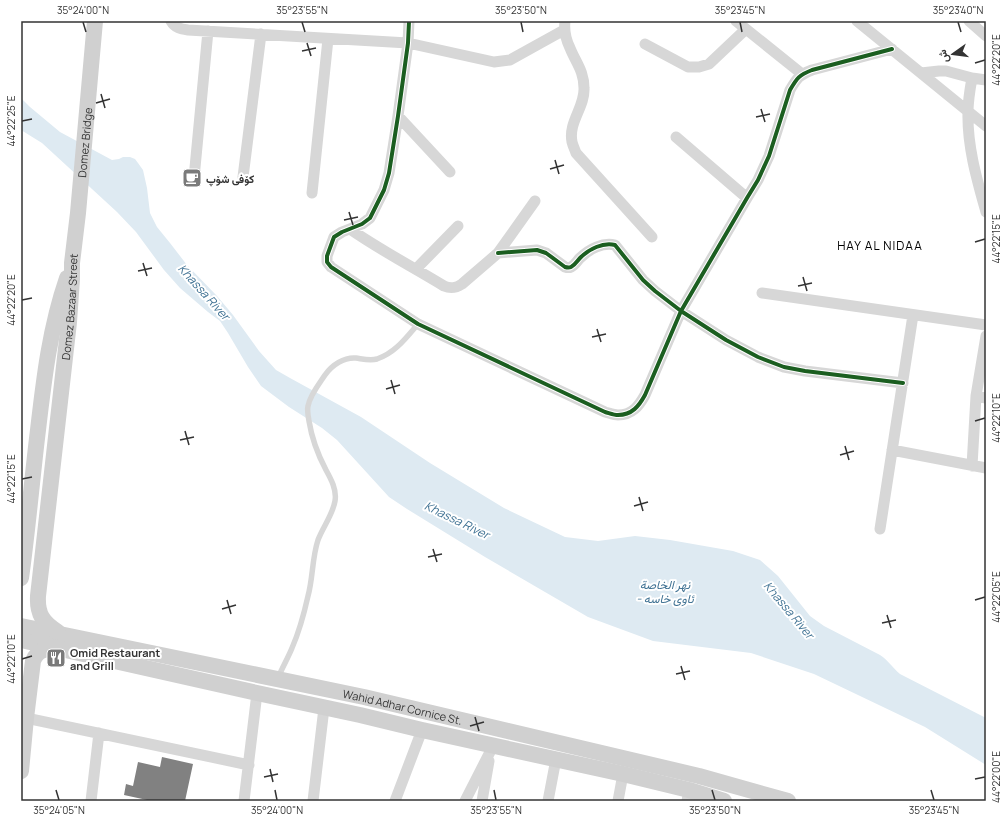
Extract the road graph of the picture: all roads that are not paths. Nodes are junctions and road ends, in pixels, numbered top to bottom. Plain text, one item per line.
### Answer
1 (95, 21) edge
2 (171, 21) edge
3 (409, 21) edge
4 (736, 21) edge
5 (857, 21) edge
6 (969, 21) edge
7 (565, 26) edge
8 (746, 29) junction
9 (208, 31) junction
10 (261, 34) junction
11 (986, 36) edge
12 (328, 39) junction
13 (408, 43) junction
14 (645, 44) dead end
15 (892, 49) junction
16 (921, 73) junction
17 (802, 74) junction
18 (972, 78) junction
19 (986, 80) edge
20 (968, 111) junction
21 (398, 116) junction
22 (986, 126) edge
23 (676, 137) dead end
24 (450, 172) dead end
25 (243, 177) dead end
26 (194, 178) dead end
27 (312, 193) dead end
28 (747, 198) junction
29 (535, 202) dead end
30 (986, 212) edge
31 (458, 226) dead end
32 (350, 229) junction
33 (652, 237) dead end
34 (498, 253) junction
35 (72, 263) junction
36 (416, 269) junction
37 (762, 293) dead end
38 (681, 311) junction
39 (913, 315) junction
40 (418, 324) junction
41 (986, 325) edge
42 (986, 336) edge
43 (903, 383) junction
44 (981, 397) edge
45 (892, 450) junction
46 (972, 466) junction
47 (986, 468) edge
48 (880, 529) dead end
49 (21, 578) edge
50 (21, 626) edge
51 (21, 640) edge
52 (61, 641) junction
53 (26, 670) edge
54 (277, 679) junction
55 (257, 693) junction
56 (364, 697) junction
57 (324, 708) junction
58 (360, 715) junction
59 (26, 718) junction
60 (422, 730) junction
61 (99, 733) junction
62 (492, 748) junction
63 (556, 759) junction
64 (249, 765) junction
65 (21, 771) edge
66 (623, 774) junction
67 (688, 796) edge
68 (91, 801) edge
69 (244, 801) edge
70 (313, 801) edge
71 (395, 801) edge
72 (465, 801) edge
73 (482, 801) edge
74 (548, 801) edge
75 (618, 801) edge
76 (724, 801) edge
77 (788, 801) edge

1 - 35 main road, Domez Bridge
2 - 9 street
3 - 13 street
4 - 8 street
5 - 15 street
6 - 11 street
7 - 13 street
7 - 33 street
8 - 14 street
8 - 17 street
9 - 10 street
9 - 26 street
10 - 12 street
10 - 25 street
12 - 13 street
12 - 27 street
13 - 21 street
15 - 16 street
15 - 17 street
16 - 18 street
16 - 20 street
17 - 28 street
18 - 19 street
18 - 20 street
20 - 22 street
20 - 30 street
21 - 24 street
21 - 32 street
23 - 28 street
28 - 38 street
29 - 34 street
31 - 36 street
32 - 36 street
32 - 40 street
34 - 36 street
34 - 38 street
35 - 49 main road, Domez Bazaar Street
35 - 52 main road, Domez Bazaar Street
37 - 39 street
38 - 40 street
38 - 43 street
39 - 41 street
39 - 43 street
40 - 54 lane
42 - 44 street
43 - 45 street
44 - 46 street
45 - 46 street
45 - 48 street
46 - 47 street
50 - 52 main road
51 - 52 main road
52 - 53 main road
52 - 54 main road, Wahid Adhar Cornice St.
52 - 55 main road, Wahid Adhar Cornice St.
53 - 59 main road
54 - 56 main road, Wahid Adhar Cornice St.
55 - 57 main road, Wahid Adhar Cornice St.
55 - 64 street
56 - 58 main road
56 - 77 main road, Wahid Adhar Cornice St.
57 - 58 main road, Wahid Adhar Cornice St.
57 - 70 street
58 - 60 main road, Wahid Adhar Cornice St.
59 - 61 street
59 - 65 main road
60 - 62 main road, Wahid Adhar Cornice St.
60 - 71 street
61 - 64 street
61 - 68 street
62 - 63 main road, Wahid Adhar Cornice St.
62 - 72 street
62 - 73 street
63 - 66 main road, Wahid Adhar Cornice St.
63 - 74 street
64 - 69 street
66 - 67 main road, Wahid Adhar Cornice St.
66 - 75 street
67 - 76 main road, Wahid Adhar Cornice St.

